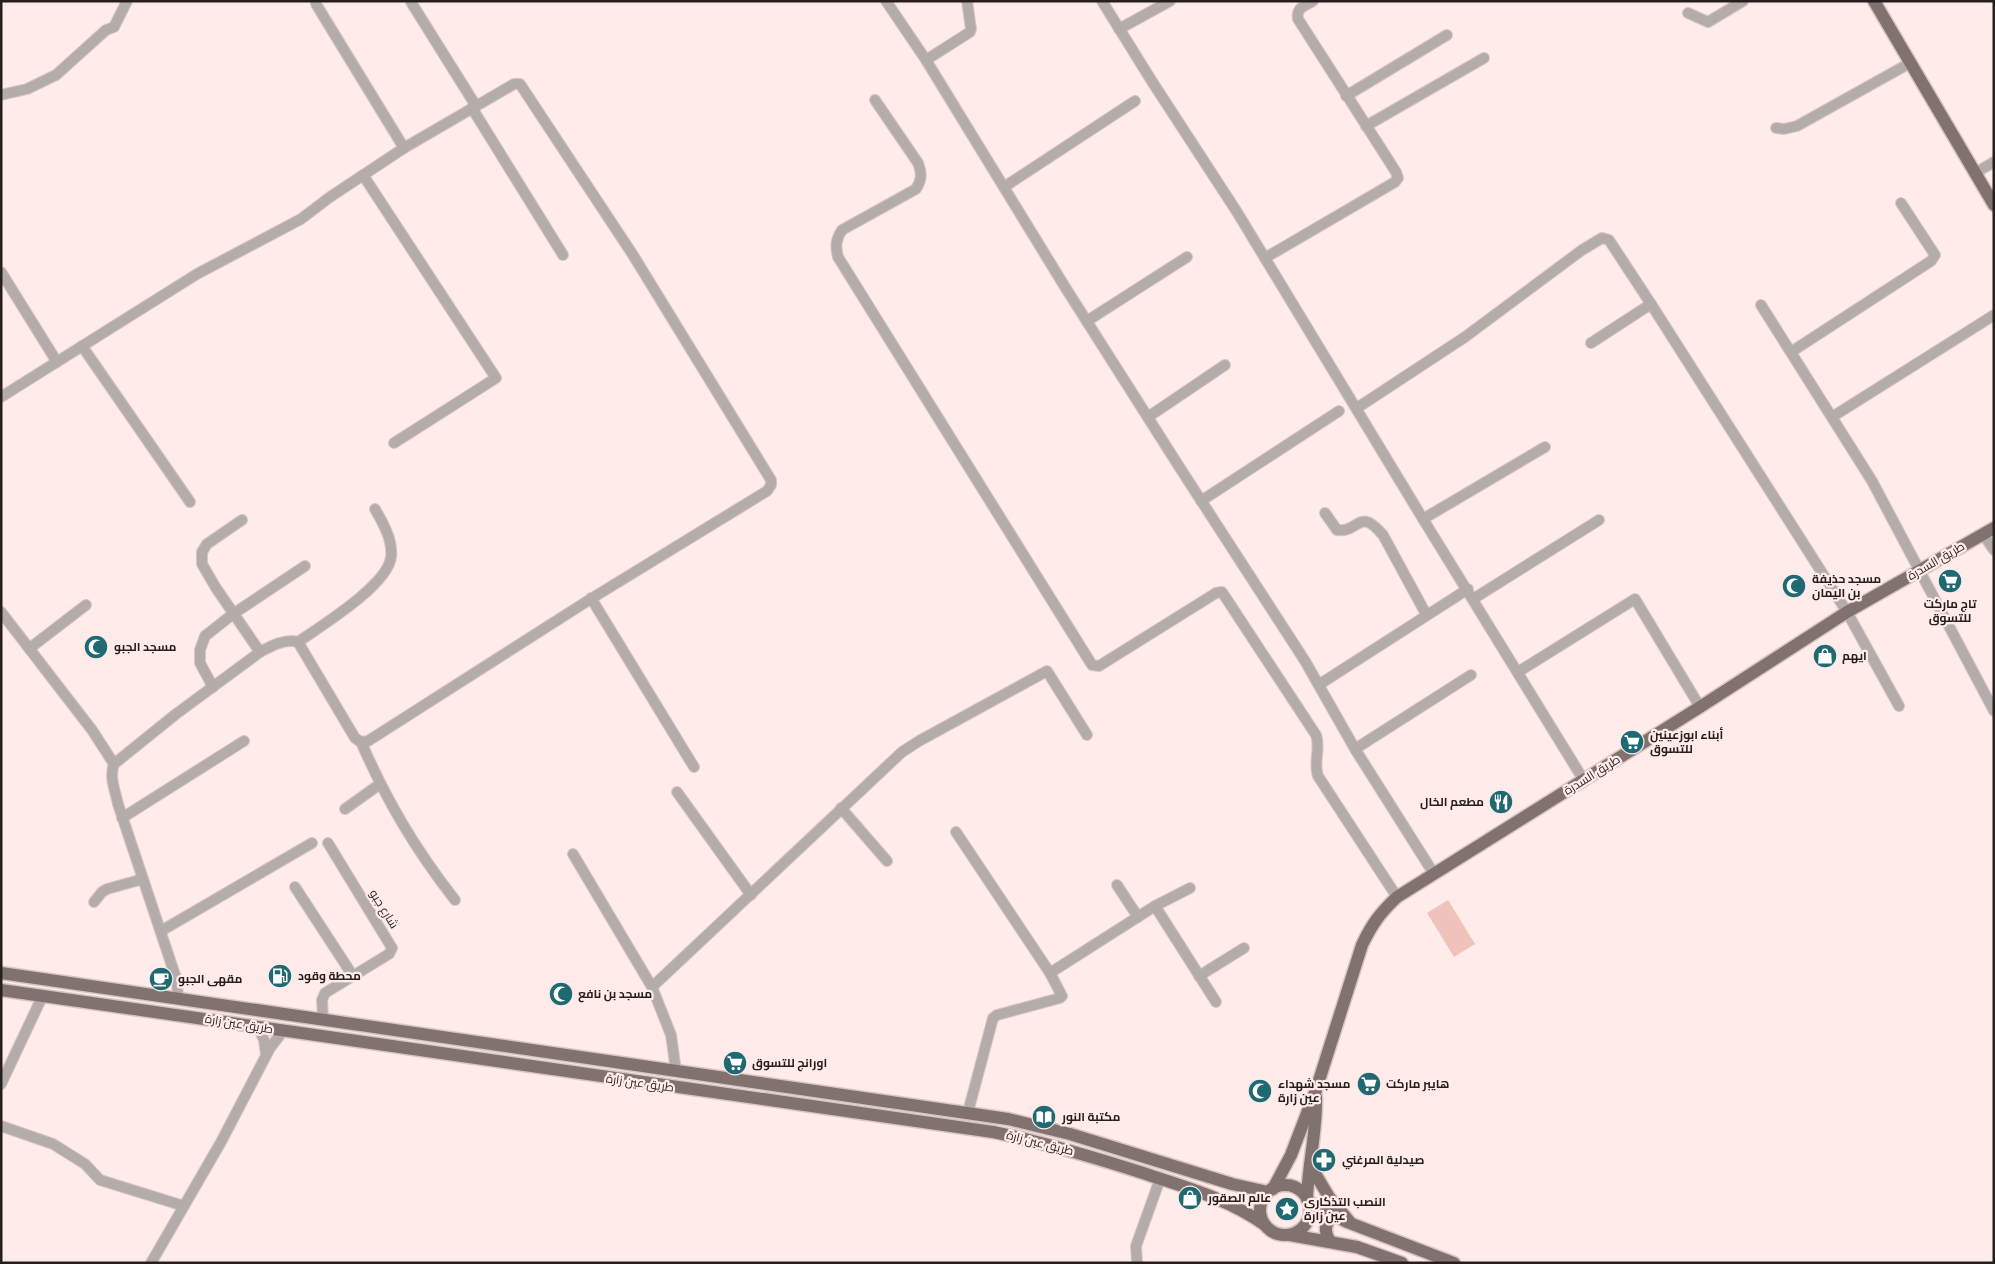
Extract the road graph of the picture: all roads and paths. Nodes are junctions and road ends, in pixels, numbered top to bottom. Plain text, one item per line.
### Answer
1 (127, 1) edge
2 (886, 1) edge
3 (967, 1) edge
4 (1102, 1) edge
5 (1170, 1) edge
6 (1312, 1) edge
7 (1743, 1) edge
8 (1874, 1) edge
9 (411, 2) edge
10 (316, 4) dead end
11 (1688, 13) dead end
12 (1119, 29) junction
13 (1447, 36) dead end
14 (1484, 58) dead end
15 (926, 60) junction
16 (1910, 63) junction
17 (1, 95) edge
18 (1346, 96) junction
19 (875, 100) dead end
20 (1135, 101) dead end
21 (474, 107) junction
22 (1366, 126) junction
23 (1776, 128) dead end
24 (404, 148) junction
25 (1994, 162) edge
26 (1975, 173) junction
27 (363, 175) junction
28 (1004, 187) junction
29 (1901, 203) dead end
30 (1994, 205) edge
31 (563, 255) dead end
32 (1187, 257) dead end
33 (1265, 258) junction
34 (1, 272) edge
35 (1651, 304) junction
36 (1762, 305) dead end
37 (1994, 315) edge
38 (1087, 321) junction
39 (1592, 343) dead end
40 (82, 346) junction
41 (1791, 352) junction
42 (58, 362) junction
43 (1225, 365) dead end
44 (1, 397) edge
45 (1356, 408) junction
46 (1339, 411) dead end
47 (1148, 417) junction
48 (1832, 417) junction
49 (394, 442) dead end
50 (1545, 447) dead end
51 (1201, 501) junction
52 (190, 502) dead end
53 (375, 509) dead end
54 (1325, 513) dead end
55 (1423, 519) junction
56 (242, 520) dead end
57 (1599, 520) dead end
58 (1989, 531) edge
59 (1994, 550) edge
60 (305, 566) dead end
61 (1919, 570) junction
62 (1468, 589) junction
63 (592, 598) junction
64 (1474, 599) junction
65 (86, 605) dead end
66 (1, 612) edge
67 (1847, 612) junction
68 (234, 614) junction
69 (1426, 614) junction
70 (298, 642) junction
71 (30, 648) junction
72 (260, 652) junction
73 (1518, 672) junction
74 (1471, 675) dead end
75 (1320, 684) junction
76 (213, 687) junction
77 (1899, 706) dead end
78 (1700, 707) junction
79 (1994, 711) edge
80 (1088, 736) dead end
81 (244, 741) dead end
82 (361, 742) junction
83 (1356, 749) junction
84 (114, 764) junction
85 (694, 766) dead end
86 (1583, 779) junction
87 (380, 784) junction
88 (677, 792) dead end
89 (344, 808) dead end
90 (841, 808) junction
91 (122, 818) junction
92 (956, 832) dead end
93 (312, 843) dead end
94 (328, 843) dead end
95 (573, 854) dead end
96 (887, 861) dead end
97 (1434, 874) junction
98 (143, 879) junction
99 (1117, 885) dead end
100 (295, 887) dead end
101 (1190, 888) dead end
102 (751, 895) junction
103 (1397, 897) junction
104 (455, 900) dead end
105 (94, 902) dead end
106 (1155, 906) junction
107 (1138, 917) junction
108 (161, 931) junction
109 (1244, 948) dead end
110 (1, 972) edge
111 (1050, 973) junction
112 (353, 976) junction
113 (1199, 976) junction
114 (652, 987) junction
115 (1, 990) edge
116 (43, 996) junction
117 (178, 998) junction
118 (1216, 1002) dead end
119 (323, 1018) junction
120 (258, 1026) junction
121 (283, 1031) junction
122 (266, 1055) junction
123 (676, 1071) junction
124 (1, 1084) edge
125 (1316, 1090) junction
126 (968, 1112) junction
127 (1, 1126) edge
128 (1310, 1165) junction
129 (1160, 1179) junction
130 (1242, 1186) junction
131 (1271, 1191) junction
132 (1308, 1200) junction
133 (184, 1206) junction
134 (1236, 1206) junction
135 (1333, 1216) junction
136 (1265, 1225) junction
137 (1352, 1225) junction
138 (1290, 1235) junction
139 (1330, 1241) junction
140 (151, 1263) edge
141 (1137, 1263) edge
142 (1402, 1263) edge
143 (1454, 1263) edge

1 - 17 street
2 - 15 street
3 - 15 street
4 - 12 street
5 - 12 street
6 - 18 street
7 - 11 street
8 - 16 main road
9 - 21 street
10 - 24 street
12 - 33 street
13 - 18 street
14 - 22 street
15 - 28 street
16 - 23 street
16 - 26 main road
18 - 22 street
19 - 103 street
20 - 28 street
21 - 24 street
21 - 31 street
21 - 63 street
22 - 33 street
24 - 27 street
25 - 26 street
26 - 30 main road
27 - 40 street
27 - 49 street
28 - 38 street
29 - 41 street
32 - 38 street
33 - 45 street
34 - 42 street
35 - 39 street
35 - 45 street
35 - 67 street
36 - 41 street
37 - 48 street
38 - 47 street
40 - 42 street
40 - 52 street
41 - 48 street
42 - 44 street
43 - 47 street
45 - 55 street
46 - 51 street
47 - 51 street
48 - 61 street
50 - 55 street
51 - 75 street
53 - 70 street
54 - 69 street
55 - 62 street
56 - 68 street
57 - 64 street
58 - 59 street
58 - 61 main road, طريق السدرة
60 - 68 street
61 - 67 main road, طريق السدرة
61 - 79 street
62 - 64 street
62 - 69 street
63 - 82 street
63 - 85 street
64 - 73 street
65 - 71 street
66 - 71 street
67 - 77 street
67 - 78 main road, طريق السدرة
68 - 72 street
68 - 76 street
69 - 75 street
70 - 72 street
70 - 82 street
71 - 84 street
72 - 76 street
73 - 78 street
73 - 86 street
74 - 83 street
75 - 83 street
76 - 84 street
78 - 86 main road, طريق السدرة
80 - 90 street
81 - 91 street
82 - 87 street
83 - 97 street
84 - 91 street
86 - 97 main road, طريق السدرة
87 - 89 street
87 - 104 street
88 - 102 street
90 - 96 street
90 - 102 street
91 - 98 street
92 - 111 street
93 - 108 street
94 - 112 street, شارع جبو
95 - 114 street
97 - 103 main road, طريق السدرة
98 - 105 street
98 - 108 street
99 - 107 street
100 - 112 street
101 - 106 street
102 - 114 street
103 - 125 main road, طريق السدرة
106 - 107 street
106 - 113 street
107 - 111 street
108 - 117 street
109 - 113 street
110 - 117 main road, طريق عين زارة
111 - 126 street
112 - 119 street, شارع جبو
113 - 118 street
114 - 123 street
115 - 116 main road, طريق عين زارة
116 - 120 main road, طريق عين زارة
116 - 124 street
117 - 119 main road, طريق عين زارة
119 - 123 main road, طريق عين زارة
120 - 121 main road, طريق عين زارة
120 - 122 street
121 - 122 street
121 - 129 main road, طريق عين زارة
122 - 133 street
123 - 126 main road, طريق عين زارة
125 - 128 main road
125 - 131 main road, طريق السدرة
126 - 130 main road, طريق عين زارة
127 - 133 street
128 - 132 main road
128 - 137 main road
129 - 134 main road, طريق عين زارة
129 - 141 street
130 - 131 main road, طريق عين زارة
130 - 134 main road
131 - 132 main road
131 - 136 main road
132 - 135 main road
132 - 138 main road
133 - 140 street
134 - 136 main road, طريق عين زارة
135 - 137 main road
135 - 139 main road
136 - 138 main road
137 - 143 main road
138 - 139 main road
139 - 142 main road

